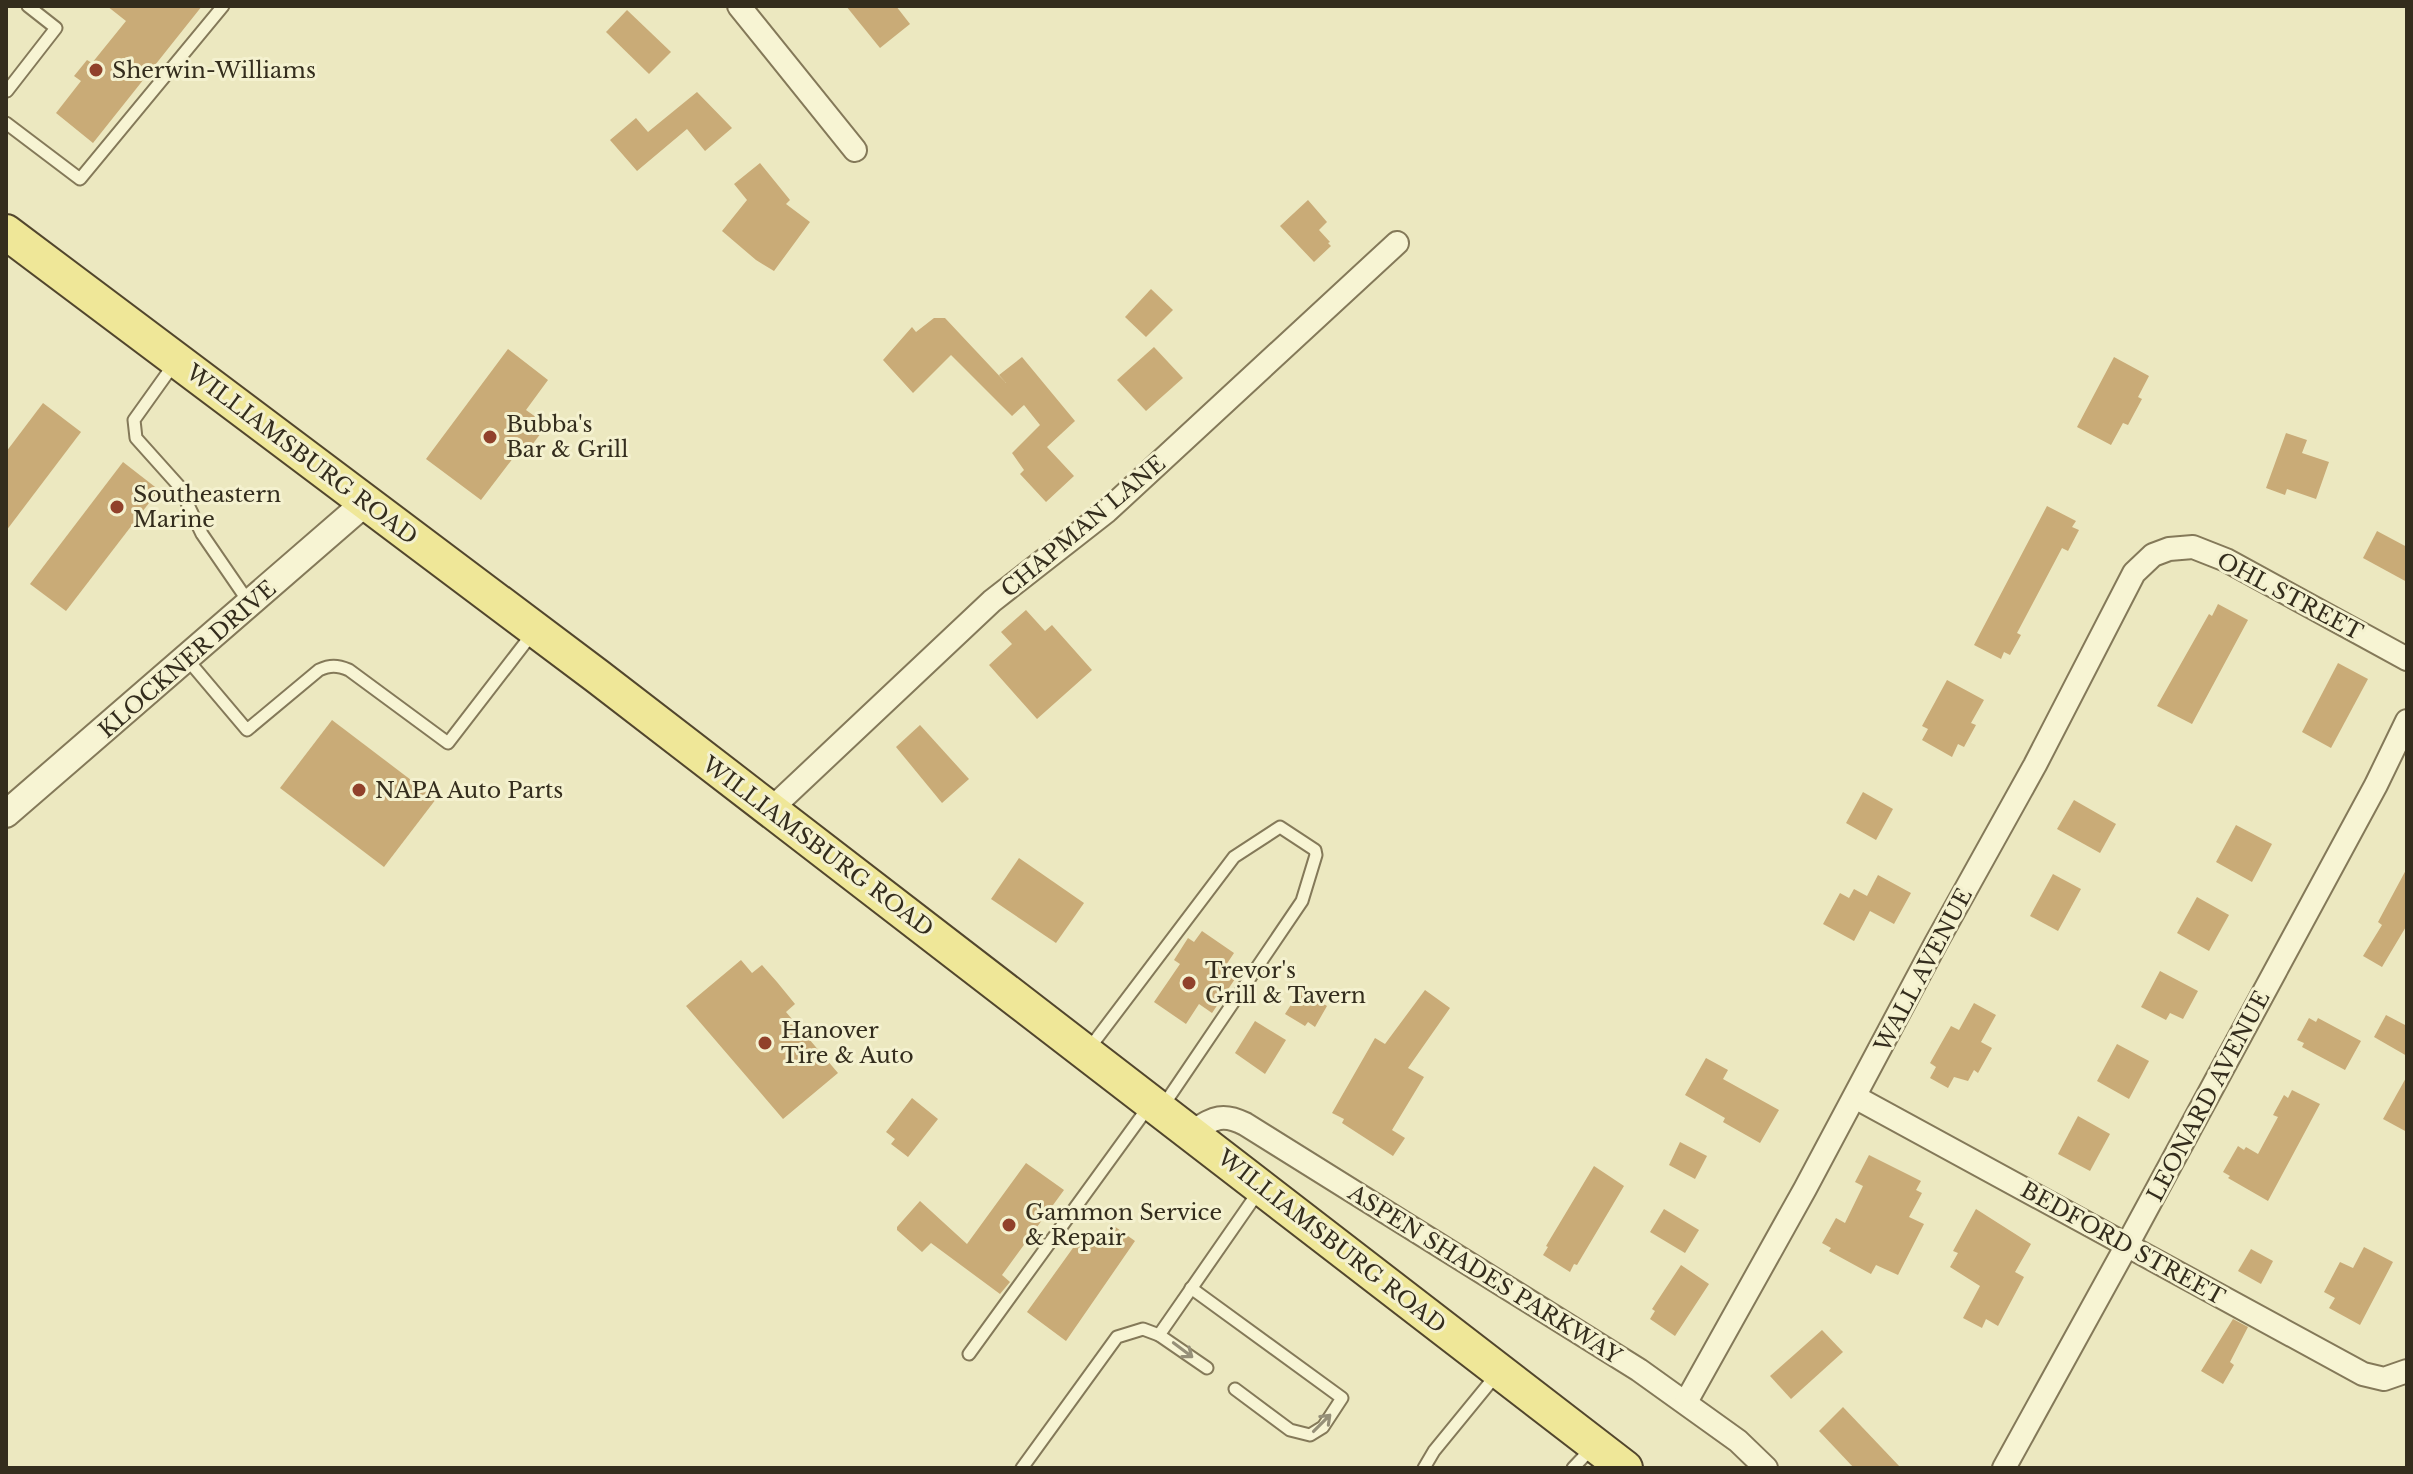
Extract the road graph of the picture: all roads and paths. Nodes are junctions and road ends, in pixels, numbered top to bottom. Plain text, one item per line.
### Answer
1 (28, 6) edge
2 (223, 6) edge
3 (739, 6) edge
4 (6, 91) edge
5 (6, 123) edge
6 (855, 150) dead end
7 (6, 232) edge
8 (1397, 243) dead end
9 (177, 361) junction
10 (366, 502) junction
11 (2169, 549) joint
12 (250, 604) junction
13 (535, 629) junction
14 (187, 659) junction
15 (2407, 659) edge
16 (2407, 721) edge
17 (770, 810) junction
18 (6, 814) edge
19 (1087, 1052) junction
20 (1855, 1097) junction
21 (1157, 1106) junction
22 (1191, 1132) junction
23 (1262, 1187) junction
24 (2127, 1245) junction
25 (1191, 1288) junction
26 (1159, 1335) junction
27 (969, 1354) dead end
28 (1207, 1368) dead end
29 (1500, 1370) junction
30 (2400, 1374) edge
31 (1235, 1389) dead end
32 (1686, 1402) junction
33 (1584, 1456) edge
34 (1022, 1468) edge
35 (1424, 1468) edge
36 (1625, 1468) edge
37 (1766, 1468) edge
38 (2004, 1468) edge

1 - 4 lane
2 - 5 lane
3 - 6 street
7 - 9 main road, WILLIAMSBURG ROAD
8 - 17 street, CHAPMAN LANE
9 - 10 main road, WILLIAMSBURG ROAD
9 - 12 lane
10 - 12 street, KLOCKNER DRIVE
10 - 13 main road, WILLIAMSBURG ROAD
11 - 15 street, OHL STREET
11 - 20 street, WALL AVENUE
12 - 14 street, KLOCKNER DRIVE
13 - 14 lane
13 - 17 main road, WILLIAMSBURG ROAD
14 - 18 street, KLOCKNER DRIVE
16 - 24 street, LEONARD AVENUE
17 - 19 main road, WILLIAMSBURG ROAD
19 - 21 main road, WILLIAMSBURG ROAD
19 - 21 lane
20 - 24 street, BEDFORD STREET
20 - 32 street, WALL AVENUE
21 - 22 main road, WILLIAMSBURG ROAD
21 - 27 lane
22 - 23 main road, WILLIAMSBURG ROAD
22 - 32 street, ASPEN SHADES PARKWAY
23 - 25 lane
23 - 29 main road, WILLIAMSBURG ROAD
24 - 30 street, BEDFORD STREET
24 - 38 street, LEONARD AVENUE
25 - 26 lane
31 -> 25 lane
26 -> 28 lane
26 - 34 lane
29 - 33 main road, WILLIAMSBURG ROAD
29 - 35 lane
32 - 37 street, ASPEN SHADES PARKWAY
33 - 36 main road, WILLIAMSBURG ROAD

